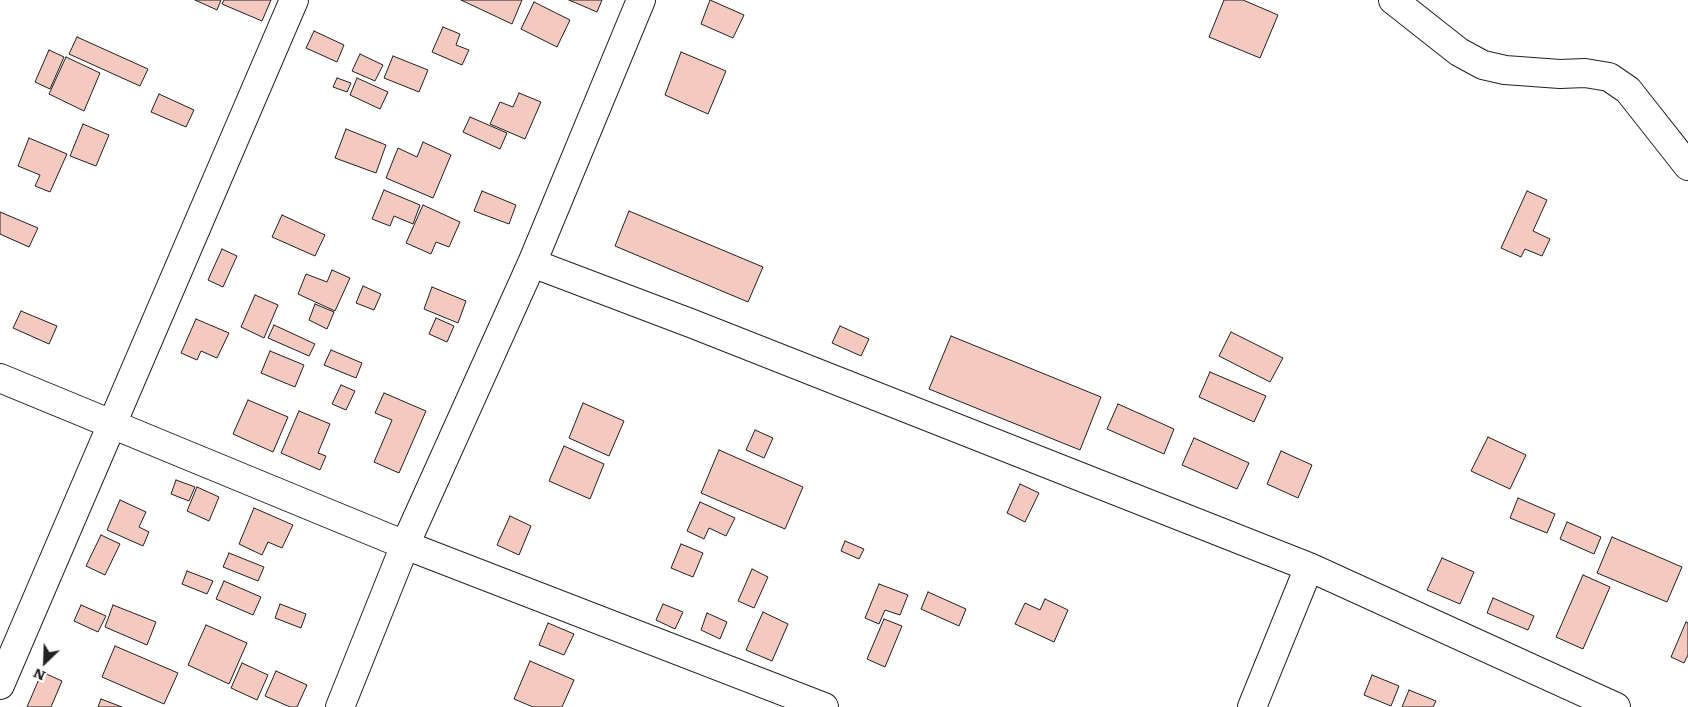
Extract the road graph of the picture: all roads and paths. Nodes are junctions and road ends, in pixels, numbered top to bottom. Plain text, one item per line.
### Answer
1 (294, 0) edge
2 (641, 0) edge
3 (1394, 0) edge
4 (1688, 166) edge
5 (532, 263) junction
6 (0, 378) edge
7 (113, 425) junction
8 (405, 545) junction
9 (1308, 567) junction
10 (0, 685) edge
11 (340, 707) edge
12 (824, 707) edge
13 (1252, 707) edge
14 (1616, 707) edge

1 - 7 street
2 - 5 street
3 - 4 street
5 - 8 street
5 - 9 street
6 - 7 street
7 - 8 street
7 - 10 street
8 - 11 street
8 - 12 street
9 - 13 street
9 - 14 street

